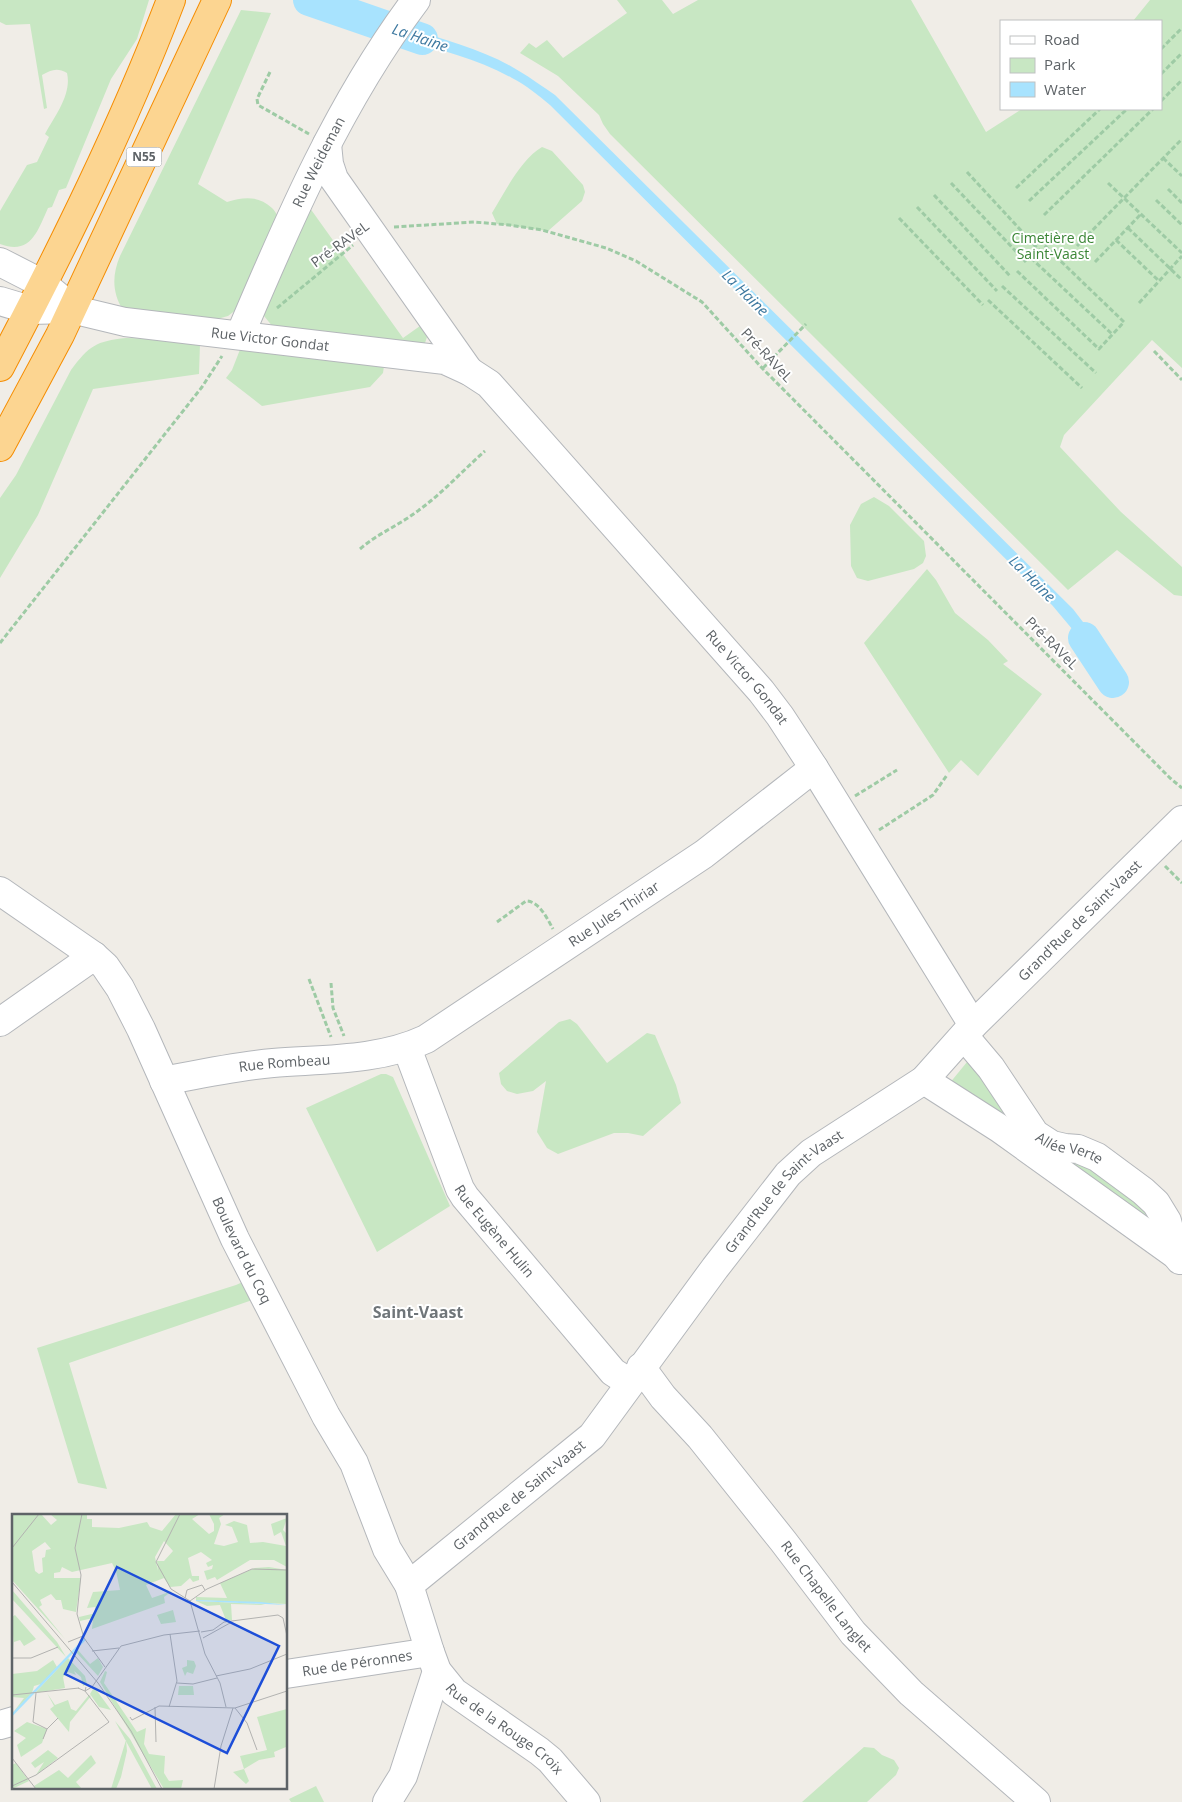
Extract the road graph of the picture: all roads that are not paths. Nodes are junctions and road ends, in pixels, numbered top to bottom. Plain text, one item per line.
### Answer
1 (171, 0) edge
2 (216, 2) edge
3 (410, 9) edge
4 (326, 144) junction
5 (0, 262) edge
6 (43, 284) junction
7 (0, 301) edge
8 (71, 309) junction
9 (30, 310) junction
10 (240, 334) junction
11 (0, 367) edge
12 (469, 371) junction
13 (0, 447) edge
14 (814, 768) junction
15 (1182, 820) edge
16 (0, 891) edge
17 (94, 956) junction
18 (0, 1022) edge
19 (968, 1031) junction
20 (407, 1048) junction
21 (164, 1080) junction
22 (924, 1080) junction
23 (1179, 1259) edge
24 (636, 1375) junction
25 (409, 1585) junction
26 (433, 1661) junction
27 (288, 1674) edge
28 (386, 1802) edge
29 (586, 1802) edge
30 (1036, 1802) edge

1 - 6 highway, N55
2 - 8 highway, N55
3 - 4 street, Rue Weideman
4 - 10 street, Rue Weideman
4 - 12 street, Rue Victor Gondat
5 - 6 street
6 - 8 street
6 - 9 highway, N55
7 - 9 street
8 - 9 street
8 - 10 street, Rue Victor Gondat
8 - 13 highway, N55
9 - 11 highway, N55
10 - 12 street, Rue Victor Gondat
12 - 14 street, Rue Victor Gondat
14 - 19 street, Rue Victor Gondat
14 - 20 street, Rue Jules Thiriar
15 - 19 street, Grand'Rue de Saint-Vaast
16 - 17 street, Boulevard du Coq
17 - 18 street
17 - 21 street, Boulevard du Coq
19 - 22 street, Grand'Rue de Saint-Vaast
19 - 23 street, Allée Verte
20 - 21 street, Rue Rombeau
20 - 24 street, Rue Eugène Hulin
21 - 25 street, Boulevard du Coq
22 - 23 street, Allée Verte
22 - 24 street, Grand'Rue de Saint-Vaast
24 - 25 street, Grand'Rue de Saint-Vaast
24 - 30 street, Rue Chapelle Langlet
25 - 26 street, Boulevard du Coq
26 - 27 street, Rue de Péronnes
26 - 28 street
26 - 29 street, Rue de la Rouge Croix

